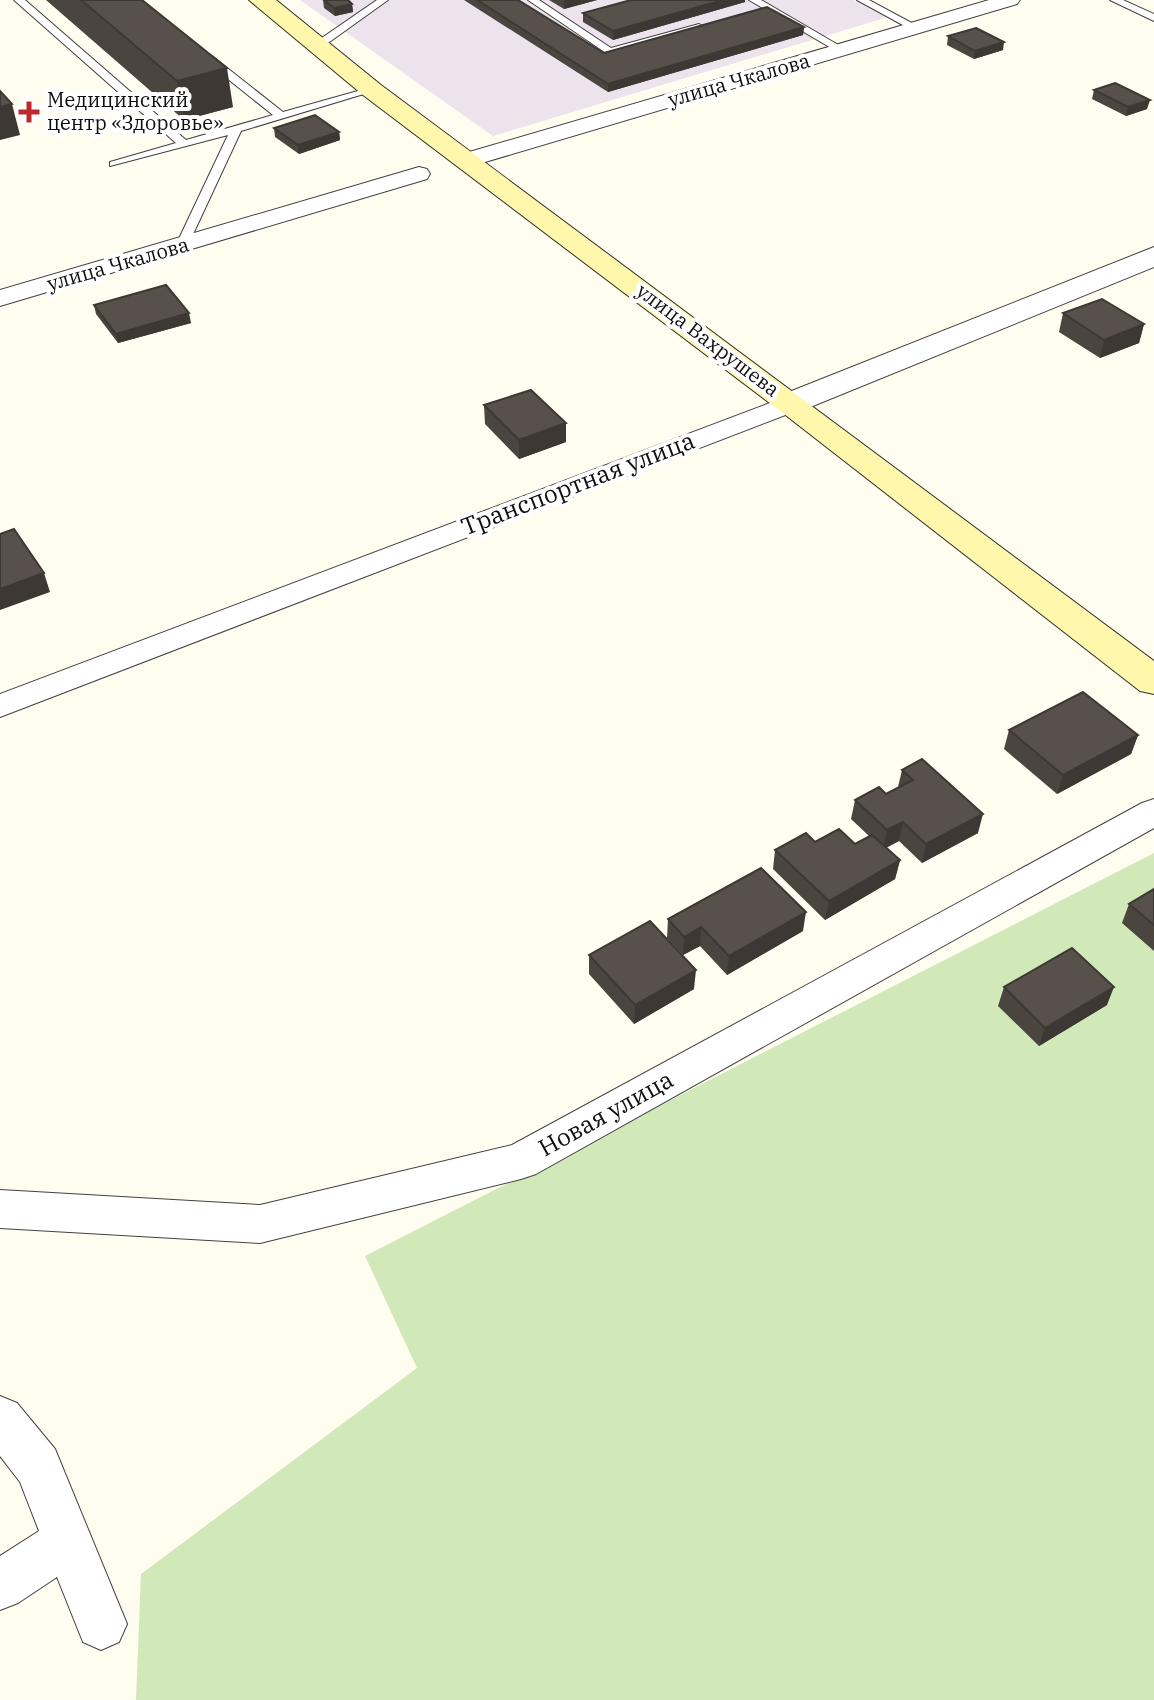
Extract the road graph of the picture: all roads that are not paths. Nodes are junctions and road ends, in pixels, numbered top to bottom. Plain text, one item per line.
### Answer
1 (19, 0) edge
2 (261, 0) edge
3 (383, 0) edge
4 (533, 0) edge
5 (754, 0) edge
6 (862, 0) edge
7 (1010, 0) edge
8 (1115, 0) edge
9 (765, 9) junction
10 (751, 12) edge
11 (576, 16) dead end
12 (1154, 18) edge
13 (562, 20) junction
14 (708, 24) edge
15 (916, 28) junction
16 (317, 46) junction
17 (196, 48) edge
18 (842, 50) junction
19 (372, 90) junction
20 (281, 116) junction
21 (237, 128) junction
22 (184, 144) junction
23 (467, 160) junction
24 (114, 164) dead end
25 (419, 174) dead end
26 (182, 245) junction
27 (1154, 256) edge
28 (0, 298) edge
29 (791, 403) junction
30 (1154, 681) edge
31 (0, 706) edge
32 (1154, 812) edge
33 (0, 1209) edge
34 (0, 1419) edge
35 (68, 1541) junction
36 (0, 1585) edge
37 (101, 1624) dead end

1 - 22 lane
2 - 16 main road, улица Вахрушева
3 - 16 lane
4 - 13 lane
5 - 9 lane
6 - 15 lane
7 - 15 street, улица Чкалова
8 - 12 lane
9 - 10 lane
9 - 18 lane
11 - 13 lane
13 - 14 lane
15 - 18 street, улица Чкалова
16 - 19 main road, улица Вахрушева
17 - 20 lane
18 - 23 street, улица Чкалова
19 - 20 lane
19 - 23 main road, улица Вахрушева
20 - 21 lane
21 - 22 lane
21 - 26 lane
22 - 24 lane
23 - 29 main road, улица Вахрушева
25 - 26 street, улица Чкалова
26 - 28 street, улица Чкалова
27 - 29 street, Транспортная улица
29 - 30 main road, улица Вахрушева
29 - 31 street, Транспортная улица
32 - 33 street, Новая улица
34 - 35 street
35 - 36 street
35 - 37 street

